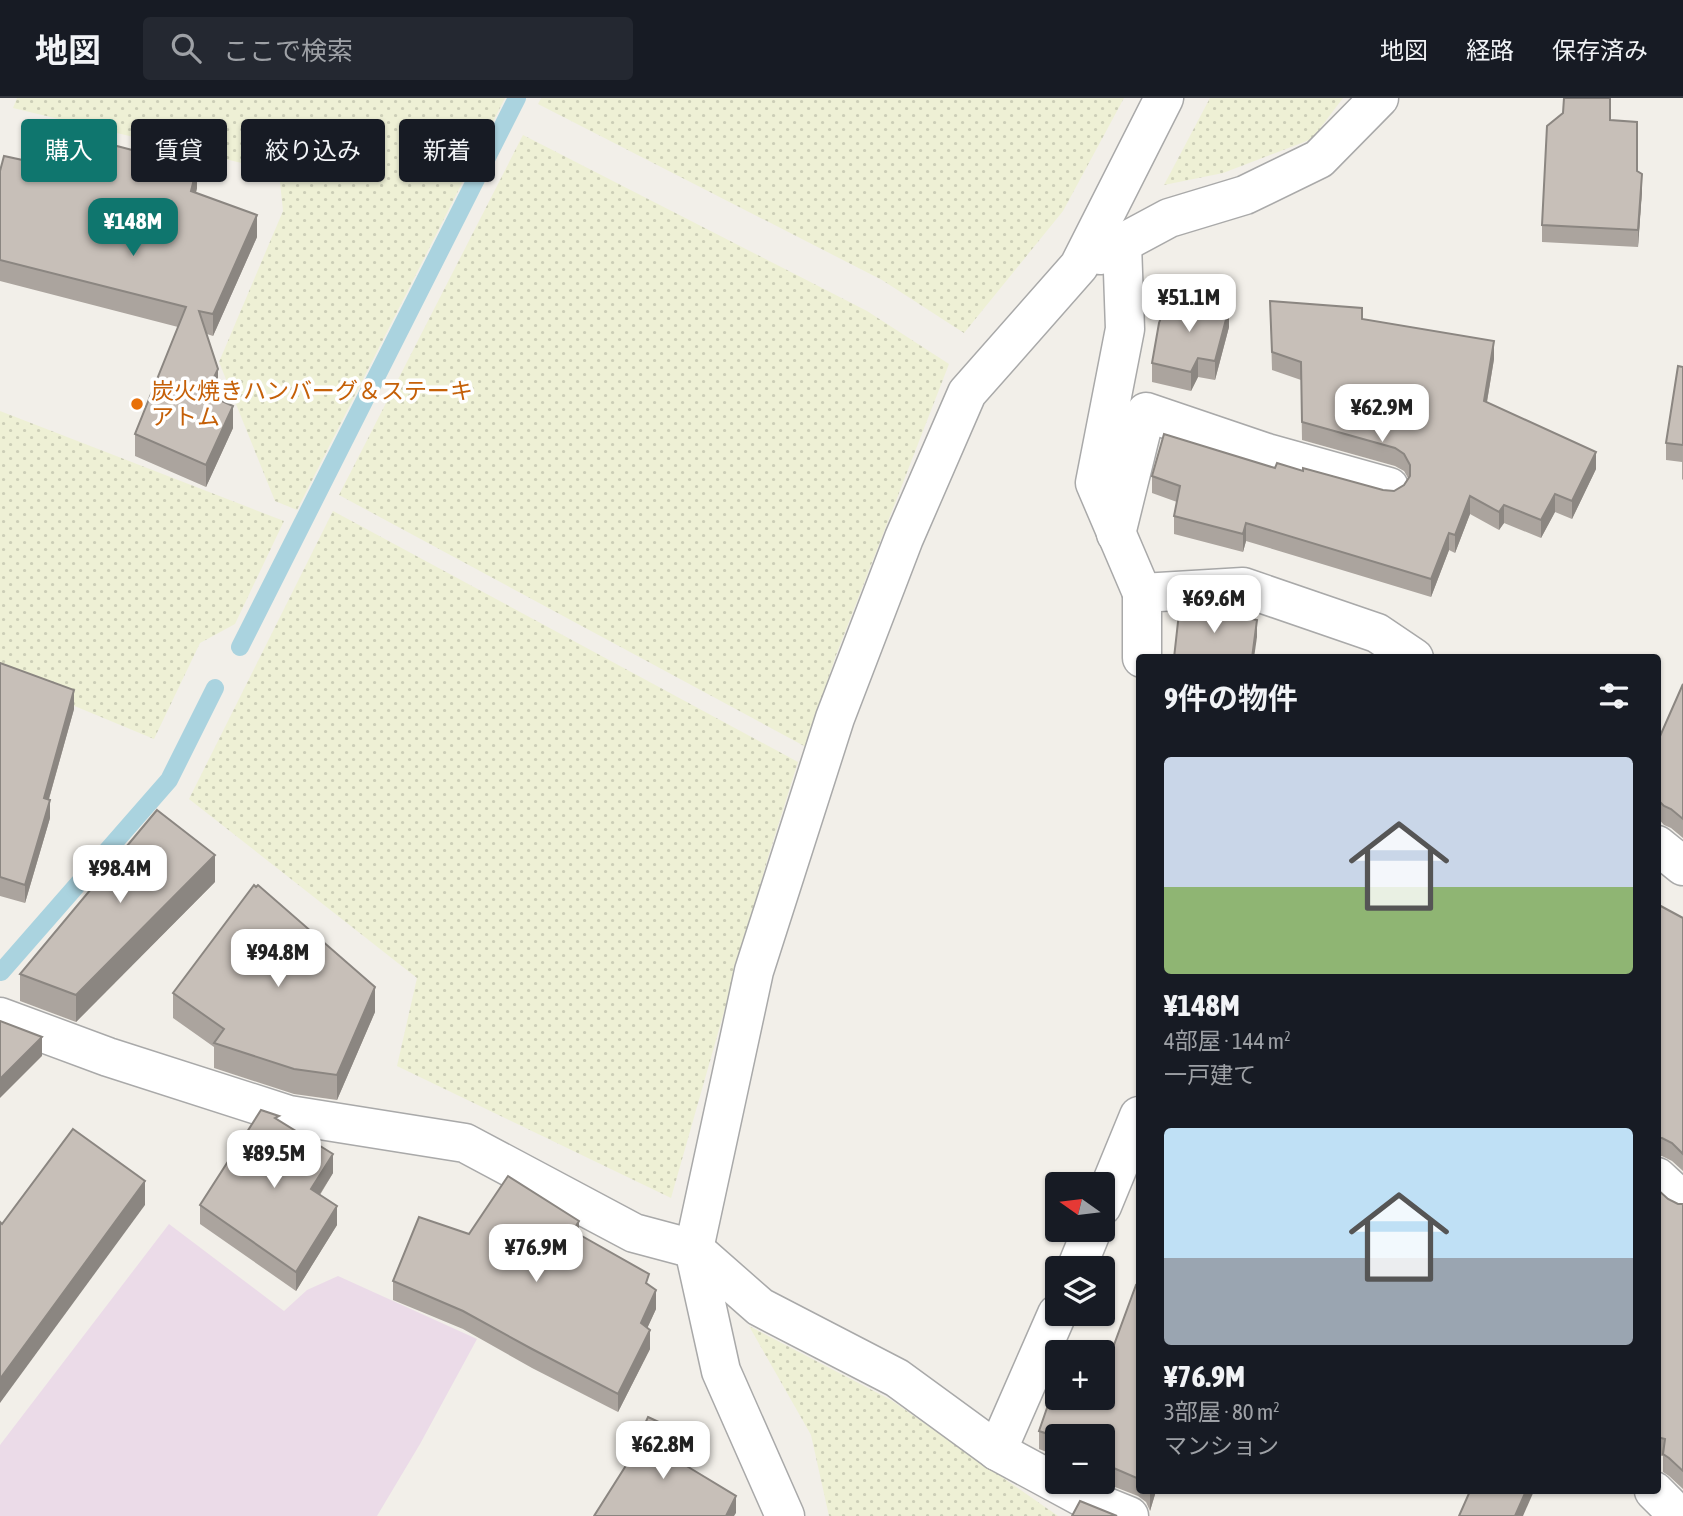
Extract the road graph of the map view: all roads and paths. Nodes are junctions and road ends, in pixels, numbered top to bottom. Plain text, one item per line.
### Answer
1 (1164, 98) edge
2 (1379, 98) edge
3 (1122, 244) junction
4 (1079, 266) junction
5 (1389, 487) dead end
6 (1116, 534) junction
7 (1142, 593) junction
8 (1142, 654) edge
9 (1408, 654) edge
10 (1661, 848) edge
11 (1683, 866) edge
12 (0, 1017) edge
13 (1136, 1123) edge
14 (1115, 1174) edge
15 (1661, 1181) edge
16 (1683, 1201) edge
17 (694, 1249) junction
18 (1052, 1326) edge
19 (997, 1451) junction
20 (1657, 1494) edge
21 (785, 1516) edge
22 (1129, 1516) edge
23 (1679, 1516) edge

1 - 4 street
2 - 3 street
3 - 4 street
3 - 6 street
4 - 17 street
5 - 6 street
6 - 7 street
7 - 8 street
7 - 9 street
10 - 11 street
12 - 17 street
13 - 14 street
15 - 16 street
17 - 19 street
17 - 21 street
18 - 19 street
19 - 22 street
20 - 23 street

